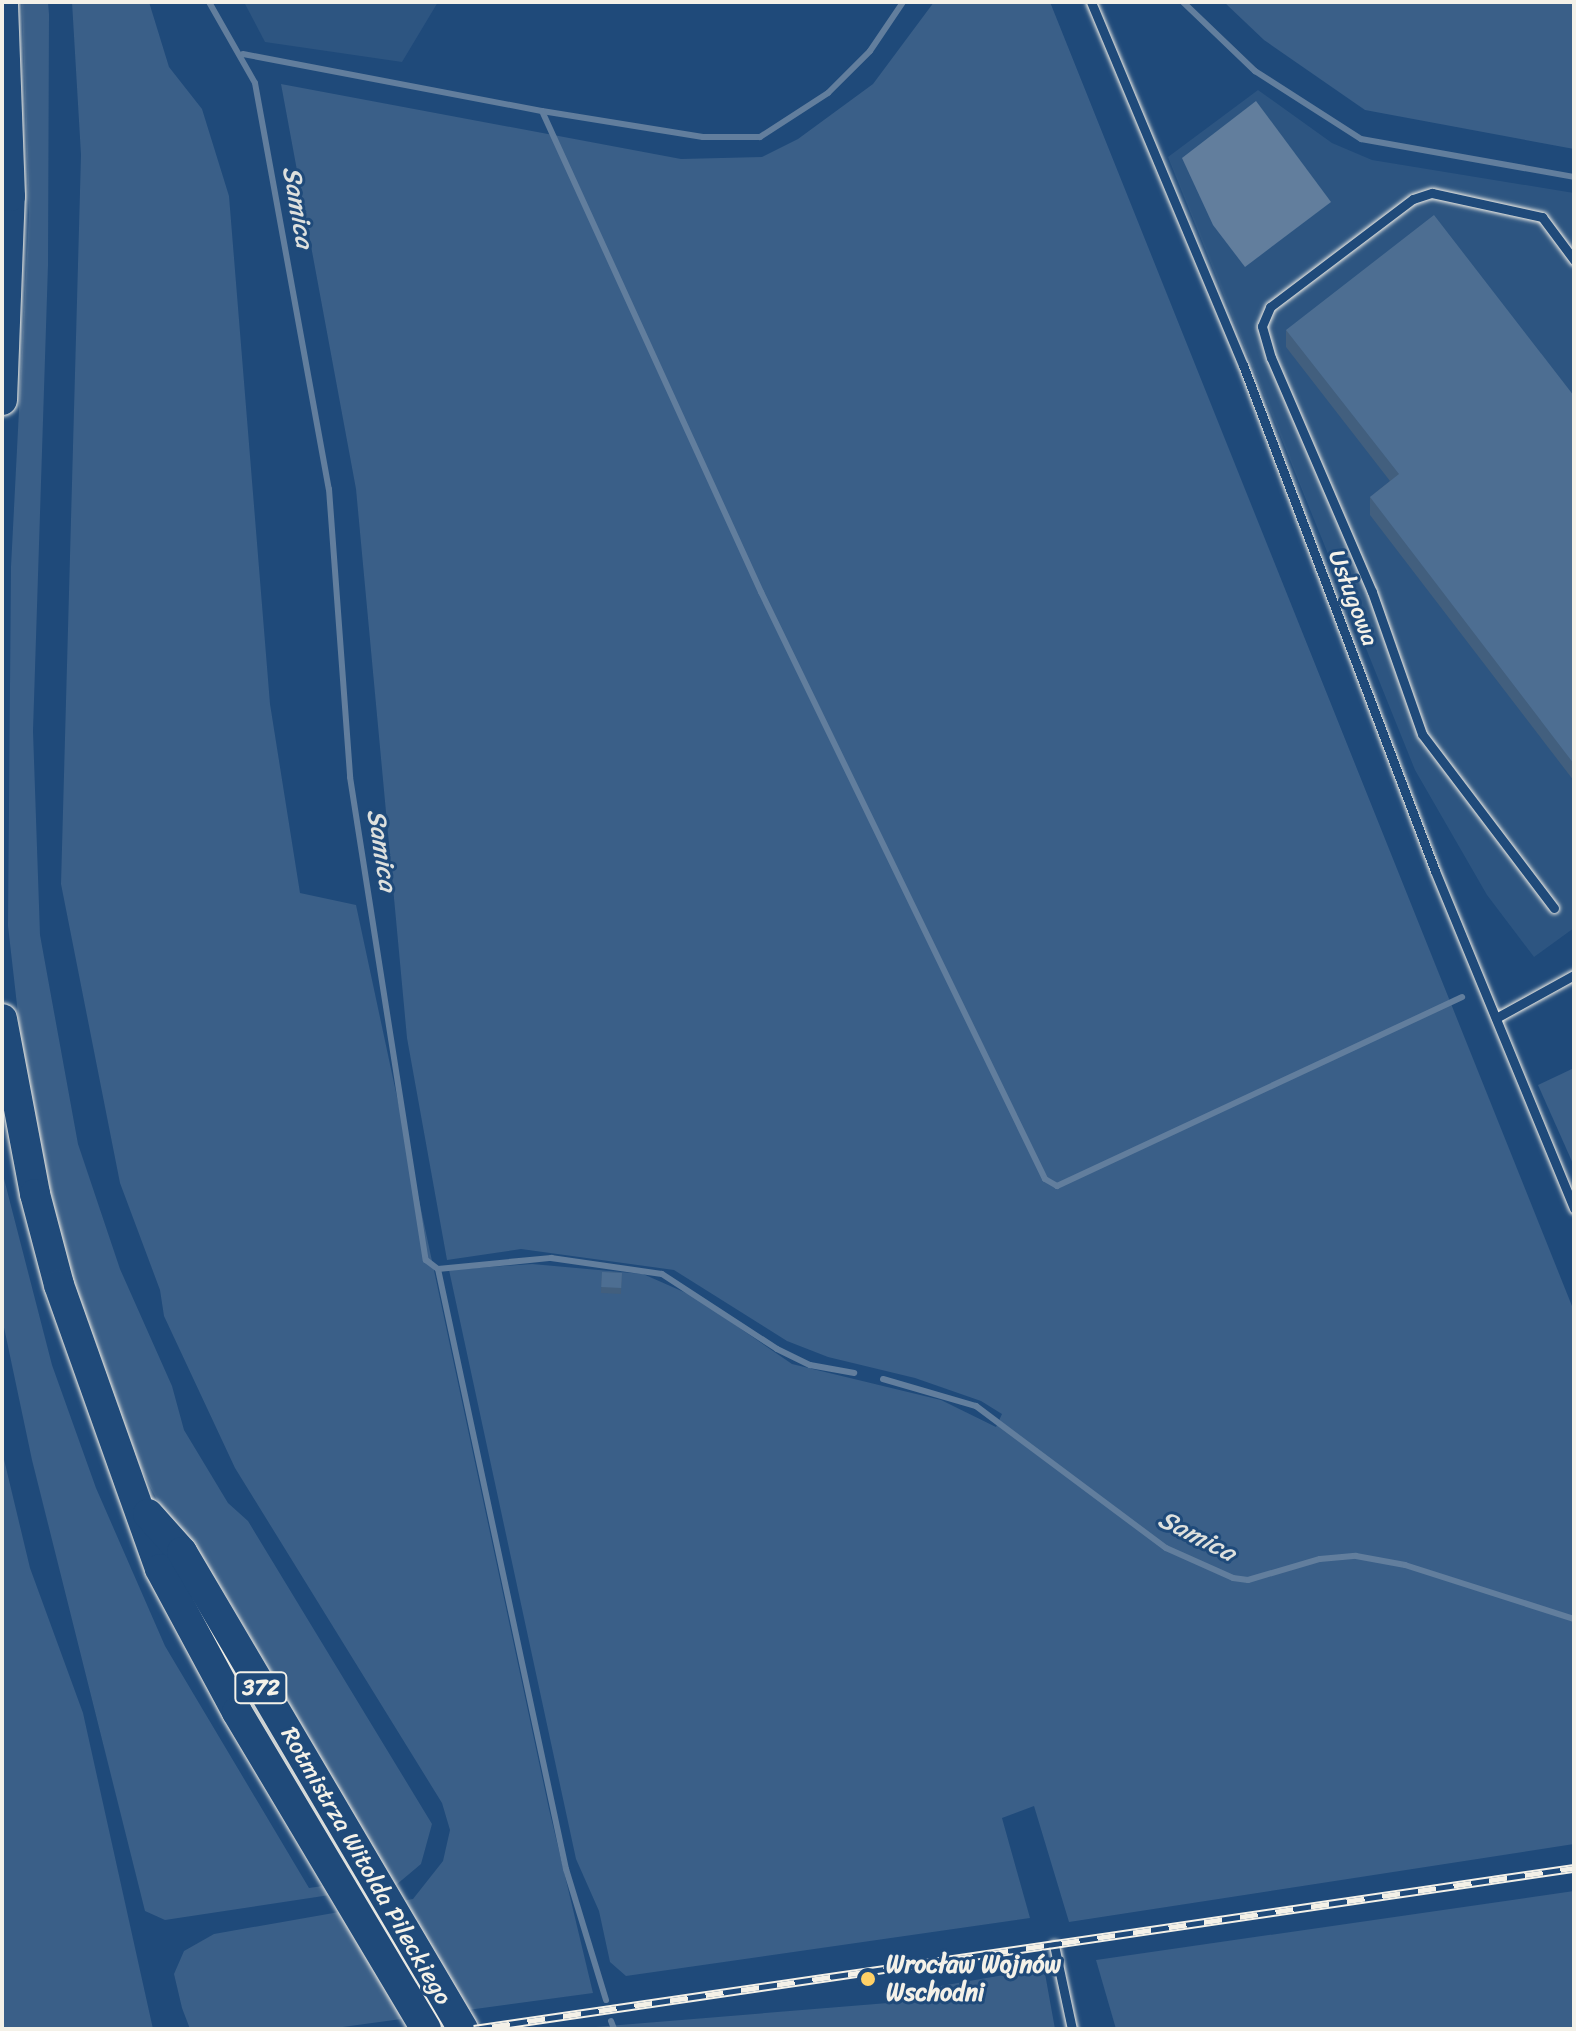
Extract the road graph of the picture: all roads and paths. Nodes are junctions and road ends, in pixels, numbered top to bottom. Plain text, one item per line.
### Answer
1 (3, 2) edge
2 (1091, 2) edge
3 (1574, 260) edge
4 (2, 400) edge
5 (1554, 908) dead end
6 (1574, 975) edge
7 (1496, 1018) junction
8 (2, 1019) edge
9 (1574, 1209) edge
10 (139, 1503) junction
11 (1054, 1945) dead end
12 (426, 2029) edge
13 (463, 2029) edge
14 (1072, 2029) edge

1 - 4 main road
2 - 7 lane, Usługowa
3 - 5 lane
6 - 7 lane
7 - 9 lane, Usługowa
8 - 10 main road, Rotmistrza Witolda Pileckiego / 372
10 - 12 main road, Rotmistrza Witolda Pileckiego / 372
10 - 13 main road, Rotmistrza Witolda Pileckiego / 372
11 - 14 lane

